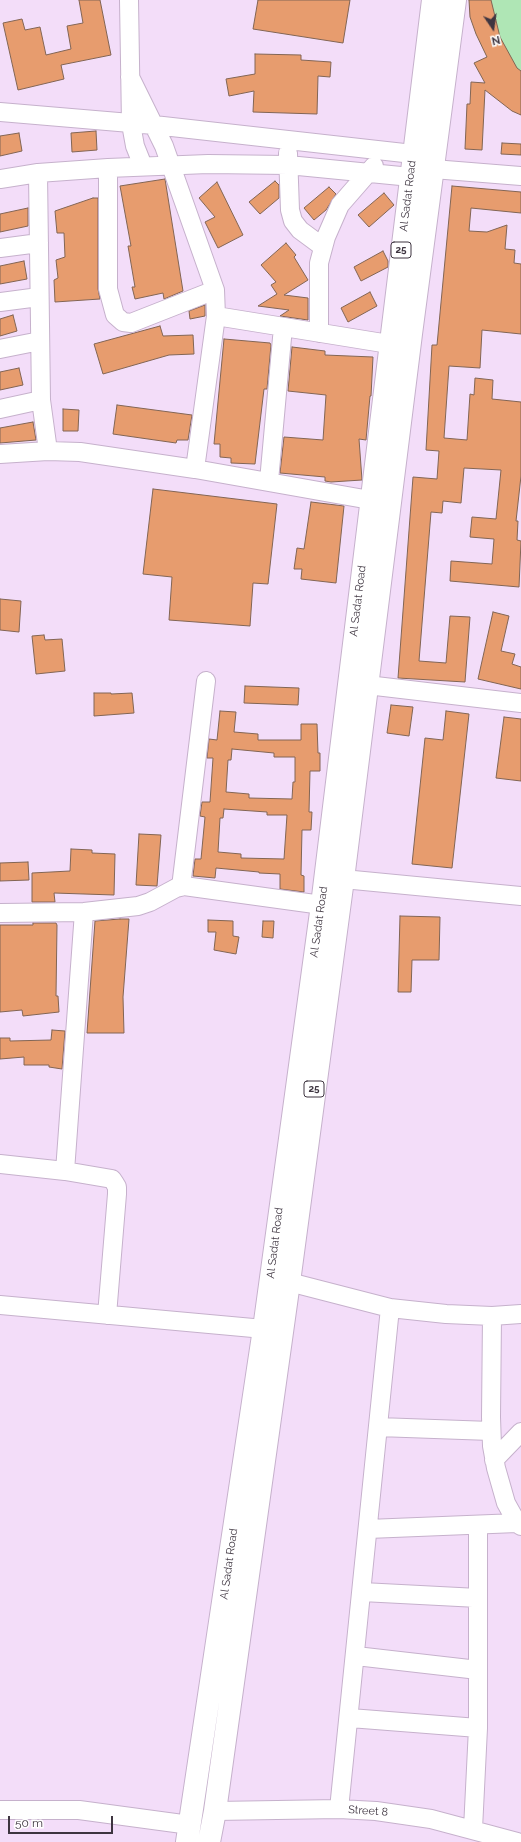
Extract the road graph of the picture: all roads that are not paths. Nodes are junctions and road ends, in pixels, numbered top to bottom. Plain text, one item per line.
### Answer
1 (129, 0) edge
2 (433, 0) edge
3 (455, 0) edge
4 (130, 77) junction
5 (0, 112) edge
6 (131, 124) junction
7 (154, 125) junction
8 (288, 140) junction
9 (388, 151) junction
10 (413, 154) junction
11 (170, 164) junction
12 (288, 165) junction
13 (143, 166) junction
14 (108, 168) junction
15 (433, 169) junction
16 (369, 172) junction
17 (38, 173) junction
18 (521, 176) edge
19 (411, 177) junction
20 (0, 179) edge
21 (39, 243) junction
22 (0, 248) edge
23 (323, 248) junction
24 (215, 290) junction
25 (39, 297) junction
26 (0, 302) edge
27 (216, 316) junction
28 (283, 327) junction
29 (320, 333) junction
30 (40, 341) junction
31 (389, 344) junction
32 (0, 349) edge
33 (41, 400) junction
34 (0, 409) edge
35 (48, 451) junction
36 (0, 454) edge
37 (195, 469) junction
38 (269, 481) junction
39 (370, 500) junction
40 (206, 681) dead end
41 (367, 685) junction
42 (521, 703) edge
43 (343, 879) junction
44 (181, 887) junction
45 (521, 896) edge
46 (322, 905) junction
47 (84, 912) junction
48 (0, 913) edge
49 (299, 1132) junction
50 (0, 1164) edge
51 (65, 1171) junction
52 (289, 1282) junction
53 (0, 1305) edge
54 (390, 1308) junction
55 (107, 1315) junction
56 (492, 1316) junction
57 (518, 1317) edge
58 (264, 1329) junction
59 (378, 1427) junction
60 (491, 1431) junction
61 (521, 1432) edge
62 (494, 1460) junction
63 (519, 1524) edge
64 (478, 1525) junction
65 (368, 1529) junction
66 (362, 1592) junction
67 (478, 1598) junction
68 (356, 1656) junction
69 (478, 1670) junction
70 (350, 1718) junction
71 (478, 1728) junction
72 (339, 1809) junction
73 (0, 1810) edge
74 (215, 1811) junction
75 (473, 1829) junction
76 (188, 1833) edge
77 (209, 1842) edge
78 (517, 1842) edge

1 - 4 street
2 - 10 main road, Al Sadat Road / 25
3 - 15 main road, Al Sadat Road / 25
4 - 6 street
4 - 7 street
5 - 6 street
6 - 7 street
6 - 13 street
7 - 8 street
7 - 11 street
8 - 9 street
8 - 12 street
9 - 10 street
9 - 16 street
10 - 19 main road, Al Sadat Road / 25
11 - 12 street
11 - 13 street
11 - 24 street
12 - 16 street
12 - 23 street
13 - 14 street
14 - 17 street
14 - 24 street
15 - 18 street
15 - 41 main road, Al Sadat Road / 25
16 - 19 street
16 - 23 street
17 - 20 street
17 - 21 street
19 - 31 main road, Al Sadat Road / 25
21 - 22 street
21 - 25 street
23 - 29 street
24 - 27 street
25 - 26 street
25 - 30 street
27 - 28 street
27 - 37 street
28 - 29 street
28 - 38 street
29 - 31 street
30 - 32 street
30 - 33 street
31 - 39 main road, Al Sadat Road / 25
33 - 34 street
33 - 35 street
35 - 36 street
35 - 37 street
37 - 38 street
38 - 39 street
39 - 46 main road, Al Sadat Road / 25
40 - 44 street
41 - 42 street
41 - 43 main road, Al Sadat Road / 25
43 - 45 street
43 - 49 main road, Al Sadat Road / 25
44 - 46 street
44 - 47 street
46 - 49 main road, Al Sadat Road / 25
47 - 48 street
47 - 51 street
49 - 52 main road, Al Sadat Road / 25
49 - 58 main road, Al Sadat Road / 25
50 - 51 street
51 - 55 street
52 - 54 street
52 - 74 main road, Al Sadat Road / 25
53 - 55 street
54 - 56 street
54 - 59 street
55 - 58 street
56 - 57 street
56 - 60 street
58 - 76 main road, Al Sadat Road / 25
59 - 60 street
59 - 65 street
60 - 62 street
61 - 62 street
62 - 63 street
63 - 64 street
64 - 65 street
64 - 67 street
65 - 66 street
66 - 67 street
66 - 68 street
67 - 69 street
68 - 69 street
68 - 70 street
69 - 71 street
70 - 71 street
70 - 72 street
71 - 75 street
72 - 74 street, Street 8
72 - 75 street, Street 8
73 - 76 street
74 - 77 main road, Al Sadat Road / 25
75 - 78 street, Street 8

